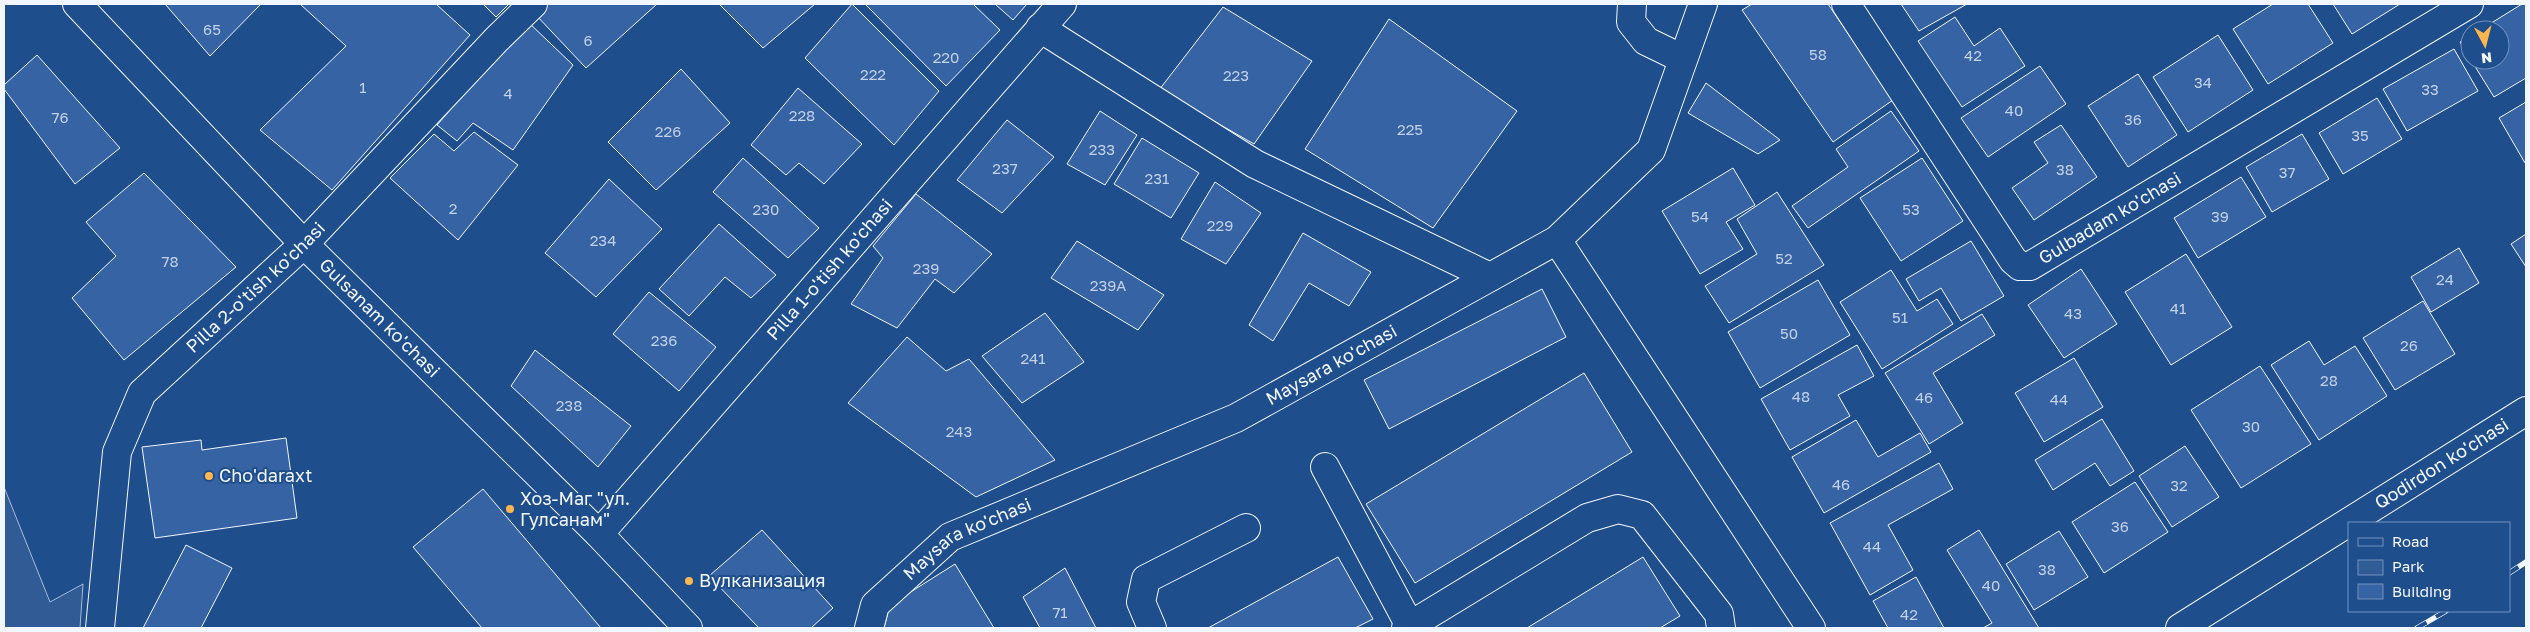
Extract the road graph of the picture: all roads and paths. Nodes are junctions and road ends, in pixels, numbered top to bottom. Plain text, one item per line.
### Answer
1 (77, 4) edge
2 (533, 4) edge
3 (1062, 4) edge
4 (1632, 4) edge
5 (1702, 4) edge
6 (1846, 4) edge
7 (2450, 8) edge
8 (1040, 28) junction
9 (1683, 59) junction
10 (1557, 240) junction
11 (304, 244) junction
12 (1490, 277) junction
13 (2526, 411) edge
14 (1325, 467) dead end
15 (2349, 522) edge
16 (2348, 523) edge
17 (1246, 528) dead end
18 (599, 534) junction
19 (1408, 627) edge
20 (100, 628) edge
21 (688, 628) edge
22 (870, 628) edge
23 (1152, 628) edge
24 (1722, 628) edge
25 (1811, 628) edge
26 (2180, 628) edge

1 - 11 street, Gulsanam ko'chasi
2 - 11 street, Pilla 2-o'tish ko'chasi
3 - 8 street, Pilla 1-o'tish ko'chasi
4 - 9 street
5 - 9 street, Maysara ko'chasi
6 - 7 street, Gulbadam ko'chasi
8 - 12 street
8 - 18 street, Pilla 1-o'tish ko'chasi
9 - 10 street, Maysara ko'chasi
10 - 12 street, Maysara ko'chasi
10 - 25 street
11 - 18 street, Gulsanam ko'chasi
11 - 20 street, Pilla 2-o'tish ko'chasi
12 - 22 street, Maysara ko'chasi
13 - 15 street, Qodirdon ko'chasi
14 - 19 street
16 - 26 street, Qodirdon ko'chasi
17 - 23 street
18 - 21 street, Gulsanam ko'chasi
19 - 24 street

